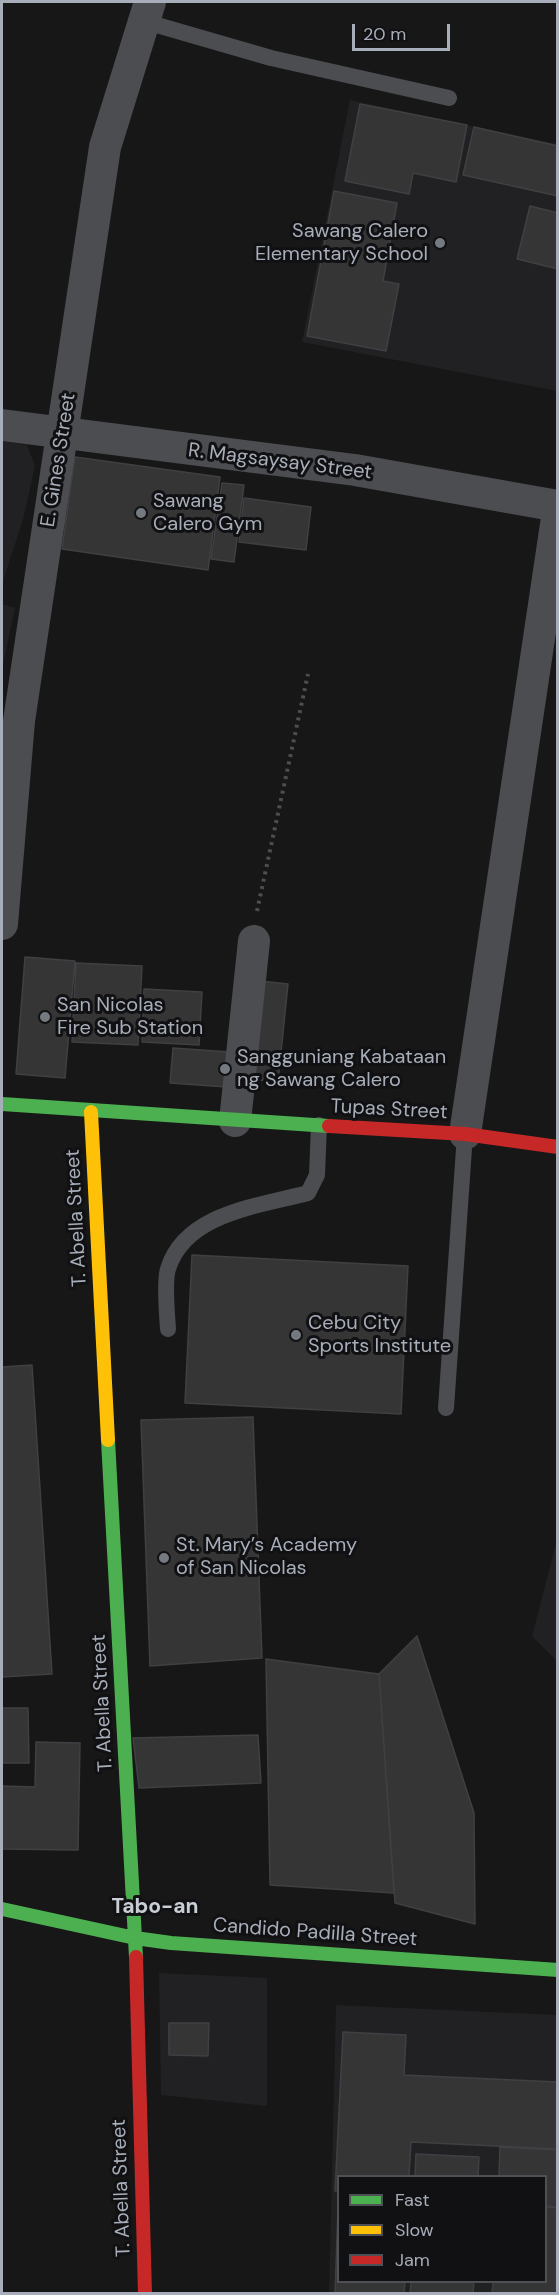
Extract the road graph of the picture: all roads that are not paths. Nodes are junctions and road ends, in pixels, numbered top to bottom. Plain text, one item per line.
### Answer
1 (147, 11) edge
2 (449, 98) dead end
3 (2, 425) edge
4 (63, 434) junction
5 (558, 506) edge
6 (558, 511) edge
7 (10, 719) edge
8 (2, 924) edge
9 (254, 941) road end
10 (2, 1104) edge
11 (91, 1112) junction
12 (235, 1121) junction
13 (319, 1125) junction
14 (465, 1134) junction
15 (558, 1147) edge
16 (168, 1329) dead end
17 (446, 1408) dead end
18 (2, 1909) edge
19 (135, 1938) junction
20 (558, 1970) edge
21 (145, 2294) edge

1 - 2 lane
1 - 4 street, E. Gines Street
3 - 4 street, R. Magsaysay Street
4 - 5 street, R. Magsaysay Street
4 - 7 street, E. Gines Street
6 - 14 street
7 - 8 street, E. Gines Street
9 - 12 street
10 - 11 street, Tupas Street
11 - 12 street, Tupas Street
11 - 19 street, T. Abella Street
12 - 13 street, Tupas Street
13 - 14 street, Tupas Street
13 - 16 lane
14 - 15 street, Tupas Street
14 - 17 lane
18 - 19 street, Candido Padilla Street
19 - 20 street, Candido Padilla Street
19 - 21 street, T. Abella Street

